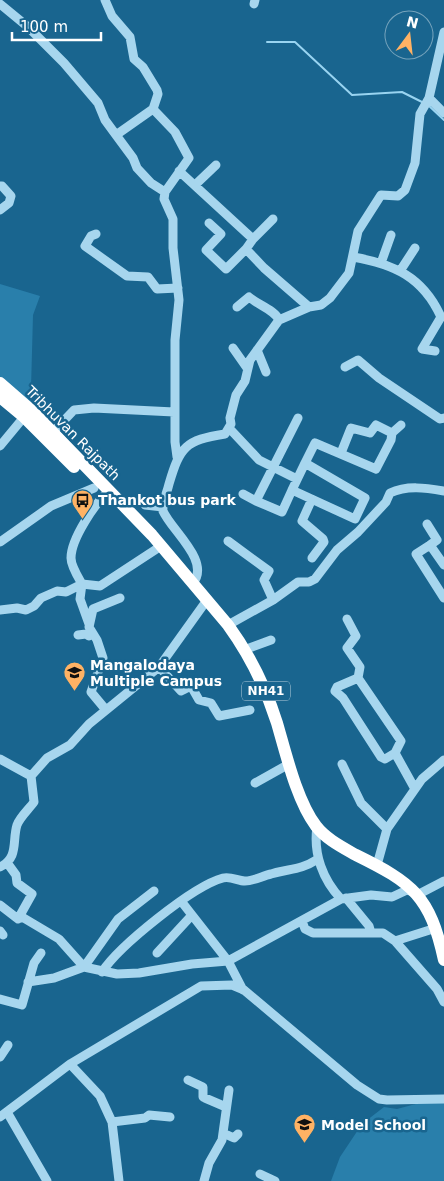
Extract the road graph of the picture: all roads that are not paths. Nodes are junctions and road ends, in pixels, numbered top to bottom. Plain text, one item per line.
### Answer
1 (105, 0) edge
2 (0, 4) edge
3 (444, 32) edge
4 (427, 100) junction
5 (154, 109) junction
6 (444, 113) edge
7 (116, 135) junction
8 (216, 166) dead end
9 (179, 171) junction
10 (195, 185) junction
11 (0, 186) edge
12 (165, 192) junction
13 (0, 210) edge
14 (273, 219) dead end
15 (209, 223) dead end
16 (96, 234) dead end
17 (391, 235) dead end
18 (253, 239) junction
19 (415, 248) dead end
20 (246, 249) junction
21 (353, 257) junction
22 (381, 263) junction
23 (400, 271) junction
24 (178, 288) junction
25 (237, 306) dead end
26 (309, 307) junction
27 (280, 320) junction
28 (233, 348) dead end
29 (257, 350) junction
30 (435, 351) dead end
31 (345, 367) dead end
32 (247, 368) junction
33 (266, 372) dead end
34 (0, 383) edge
35 (0, 397) edge
36 (174, 412) junction
37 (24, 417) junction
38 (298, 418) dead end
39 (444, 418) edge
40 (401, 425) dead end
41 (229, 428) junction
42 (53, 432) junction
43 (394, 439) junction
44 (0, 446) edge
45 (341, 453) junction
46 (177, 458) junction
47 (305, 463) junction
48 (272, 466) junction
49 (297, 479) junction
50 (292, 490) junction
51 (444, 491) edge
52 (102, 492) junction
53 (244, 494) dead end
54 (312, 499) junction
55 (256, 501) junction
56 (145, 505) dead end
57 (163, 507) junction
58 (427, 524) dead end
59 (228, 540) dead end
60 (0, 542) edge
61 (430, 545) junction
62 (161, 549) junction
63 (312, 558) dead end
64 (444, 565) edge
65 (193, 583) junction
66 (82, 584) junction
67 (120, 598) dead end
68 (444, 598) edge
69 (207, 600) junction
70 (273, 600) junction
71 (0, 610) edge
72 (347, 619) dead end
73 (228, 625) junction
74 (91, 630) junction
75 (78, 635) dead end
76 (271, 640) dead end
77 (244, 650) junction
78 (159, 667) junction
79 (358, 678) junction
80 (106, 710) junction
81 (250, 710) dead end
82 (395, 753) junction
83 (0, 759) edge
84 (444, 760) edge
85 (289, 764) junction
86 (342, 764) dead end
87 (31, 776) junction
88 (255, 784) dead end
89 (415, 789) junction
90 (317, 827) junction
91 (387, 829) junction
92 (318, 859) junction
93 (377, 865) junction
94 (4, 866) edge
95 (444, 881) edge
96 (154, 892) dead end
97 (418, 894) junction
98 (343, 898) junction
99 (181, 901) junction
100 (0, 905) edge
101 (192, 915) junction
102 (18, 919) junction
103 (302, 921) junction
104 (371, 933) junction
105 (440, 933) edge
106 (396, 941) junction
107 (157, 952) dead end
108 (41, 953) dead end
109 (444, 960) edge
110 (228, 961) junction
111 (84, 967) junction
112 (102, 972) junction
113 (28, 982) junction
114 (244, 990) junction
115 (0, 999) edge
116 (444, 1002) edge
117 (8, 1044) dead end
118 (0, 1057) edge
119 (70, 1064) junction
120 (188, 1080) dead end
121 (230, 1090) dead end
122 (444, 1099) edge
123 (226, 1107) junction
124 (4, 1115) edge
125 (170, 1117) dead end
126 (112, 1122) junction
127 (223, 1134) junction
128 (238, 1134) dead end
129 (260, 1174) dead end
130 (47, 1181) edge
131 (118, 1181) edge
132 (204, 1181) edge
133 (275, 1181) edge

1 - 5 street
2 - 7 street
3 - 4 street
4 - 6 street
4 - 21 street
5 - 7 street
5 - 9 street
7 - 12 street
8 - 10 street
9 - 10 street
9 - 12 street
10 - 18 street
11 - 13 street
12 - 24 street
14 - 18 street
15 - 20 street
16 - 24 street
17 - 22 street
18 - 20 street
19 - 23 street
20 - 26 street
21 - 22 street
21 - 26 street
22 - 23 street
23 - 30 street
24 - 36 street
25 - 27 street
26 - 27 street
27 - 29 street
28 - 32 street
29 - 32 street
29 - 33 street
31 - 39 street
32 - 41 street
34 - 42 highway, Tribhuvan Rajpath / NH41
35 - 37 highway, Tribhuvan Rajpath / NH41
36 - 42 street
36 - 46 street
37 - 44 street
37 - 52 highway, Tribhuvan Rajpath / NH41
38 - 48 street
40 - 43 street
41 - 46 street
41 - 48 street
42 - 52 highway, Tribhuvan Rajpath / NH41
43 - 45 street
43 - 45 street
45 - 47 street
46 - 57 street
47 - 49 street
47 - 54 street
48 - 49 street
48 - 55 street
49 - 50 street
50 - 54 street
50 - 55 street
51 - 70 street
52 - 60 street
52 - 62 highway, Tribhuvan Rajpath / NH41
52 - 66 street
53 - 55 street
54 - 63 street
56 - 57 street
57 - 65 street
58 - 61 street
59 - 70 street
61 - 64 street
61 - 68 street
62 - 65 highway, Tribhuvan Rajpath / NH41
62 - 66 street
65 - 69 highway, Tribhuvan Rajpath / NH41
66 - 71 street
66 - 74 street
67 - 74 street
69 - 73 highway, Tribhuvan Rajpath / NH41
69 - 78 street
70 - 73 street
72 - 79 street
73 - 77 highway, Tribhuvan Rajpath / NH41
74 - 75 street
74 - 80 street
76 - 77 street
77 - 85 highway, Tribhuvan Rajpath / NH41
78 - 80 street
78 - 81 street
79 - 82 street
79 - 82 street
80 - 87 street
82 - 89 street
83 - 87 street
84 - 89 street
85 - 88 street
85 - 90 highway, Tribhuvan Rajpath / NH41
86 - 91 street
87 - 94 street
89 - 91 street
90 - 92 street
90 - 93 highway, Tribhuvan Rajpath / NH41
91 - 93 street
92 - 98 street
92 - 99 street
93 - 97 highway, Tribhuvan Rajpath / NH41
94 - 102 street
95 - 97 street
96 - 111 street
97 - 98 street
97 - 105 highway, Tribhuvan Rajpath / NH41
98 - 103 street
98 - 104 street
99 - 101 street
99 - 112 street
100 - 102 street
101 - 107 street
101 - 110 street
102 - 111 street
103 - 104 street
103 - 110 street
104 - 106 street
105 - 106 street
105 - 109 highway, Tribhuvan Rajpath / NH41
106 - 116 street
108 - 113 street
110 - 112 street
110 - 114 street
111 - 112 street
111 - 113 street
113 - 115 street
114 - 119 street
114 - 122 street
117 - 118 street
119 - 124 street
119 - 126 street
120 - 123 street
121 - 123 street
123 - 127 street
124 - 130 street
125 - 126 street
126 - 131 street
127 - 128 street
127 - 132 street
129 - 133 street

